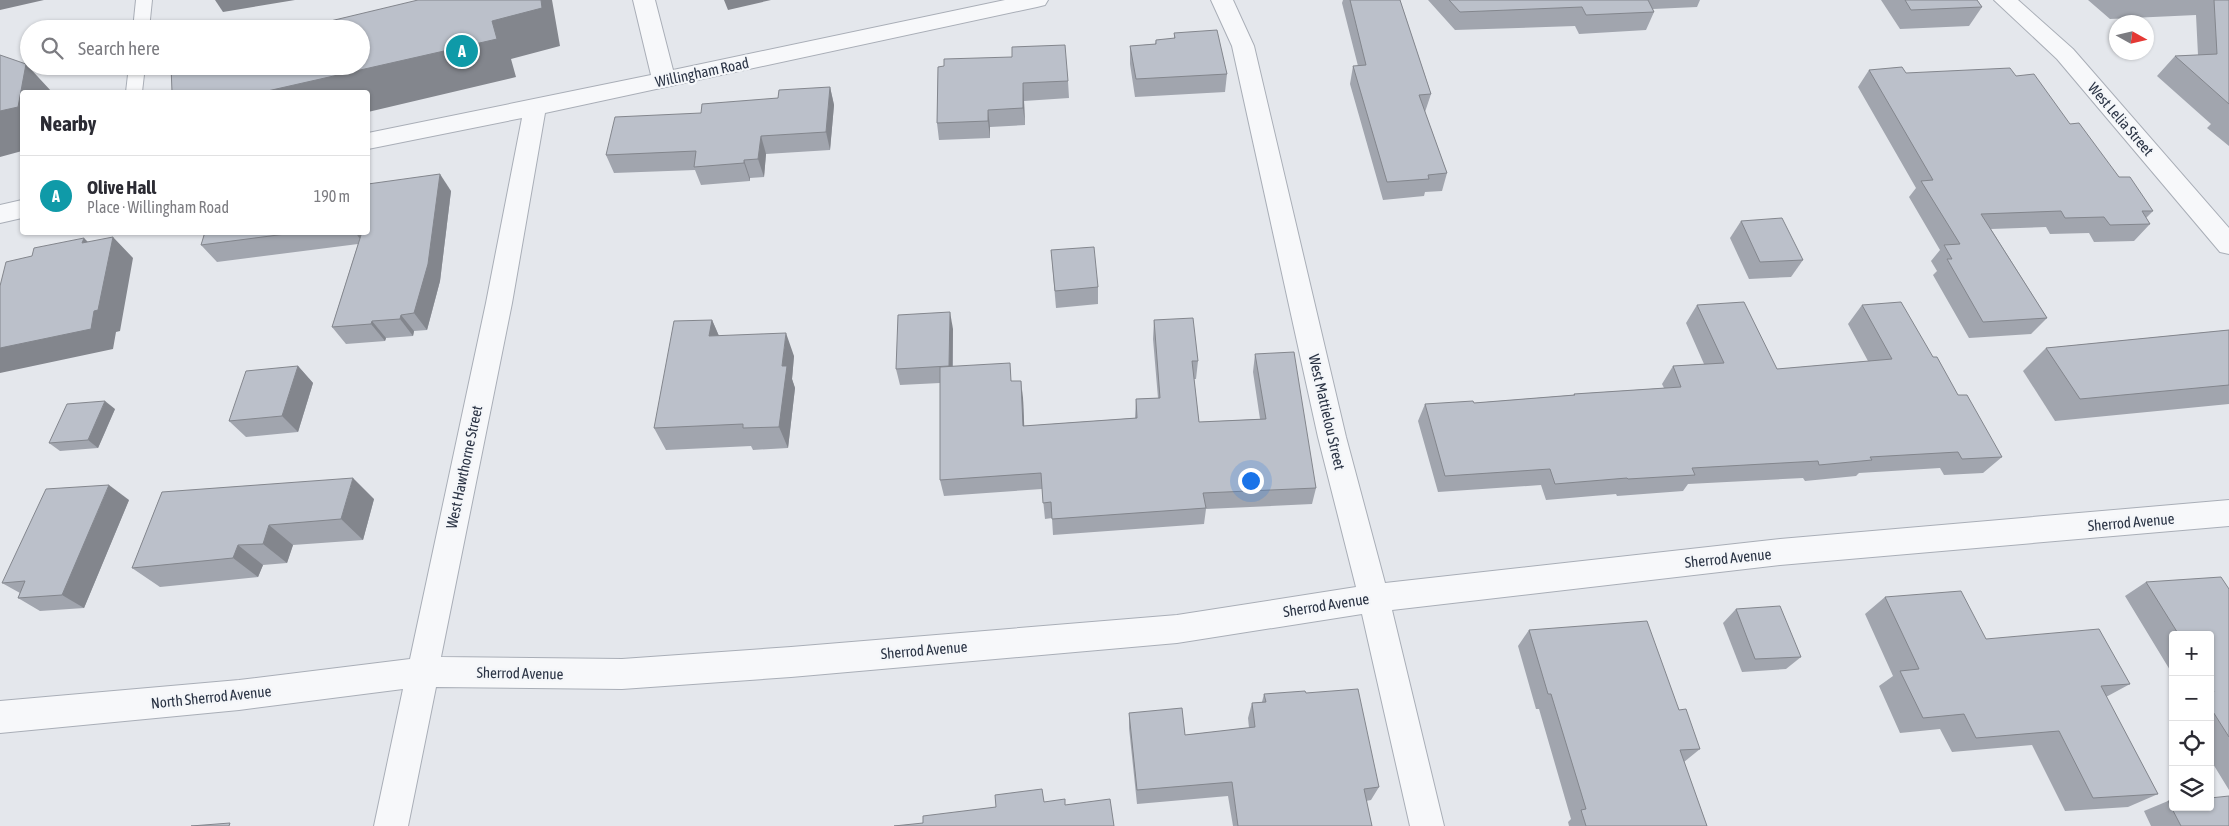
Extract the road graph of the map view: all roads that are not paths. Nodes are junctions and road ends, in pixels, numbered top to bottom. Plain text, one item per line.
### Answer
1 (144, 0) edge
2 (644, 0) edge
3 (1037, 0) edge
4 (1222, 0) edge
5 (2005, 0) edge
6 (142, 20) edge
7 (136, 75) edge
8 (664, 80) junction
9 (134, 90) edge
10 (535, 107) junction
11 (370, 141) edge
12 (20, 209) edge
13 (0, 214) edge
14 (2229, 245) edge
15 (2229, 513) edge
16 (1374, 598) junction
17 (422, 672) junction
18 (0, 717) edge
19 (391, 826) edge
20 (1427, 826) edge

1 - 6 lane
2 - 8 street
3 - 8 street, Willingham Road
4 - 16 street, West Mattielou Street
5 - 14 street, West Lelia Street
7 - 9 lane
8 - 10 street, Willingham Road
10 - 11 street, Willingham Road
10 - 17 street, West Hawthorne Street
12 - 13 street
15 - 16 street, Sherrod Avenue
16 - 17 street, Sherrod Avenue
16 - 20 street, West Mattielou Street
17 - 18 street, North Sherrod Avenue
17 - 19 street, West Hawthorne Street

